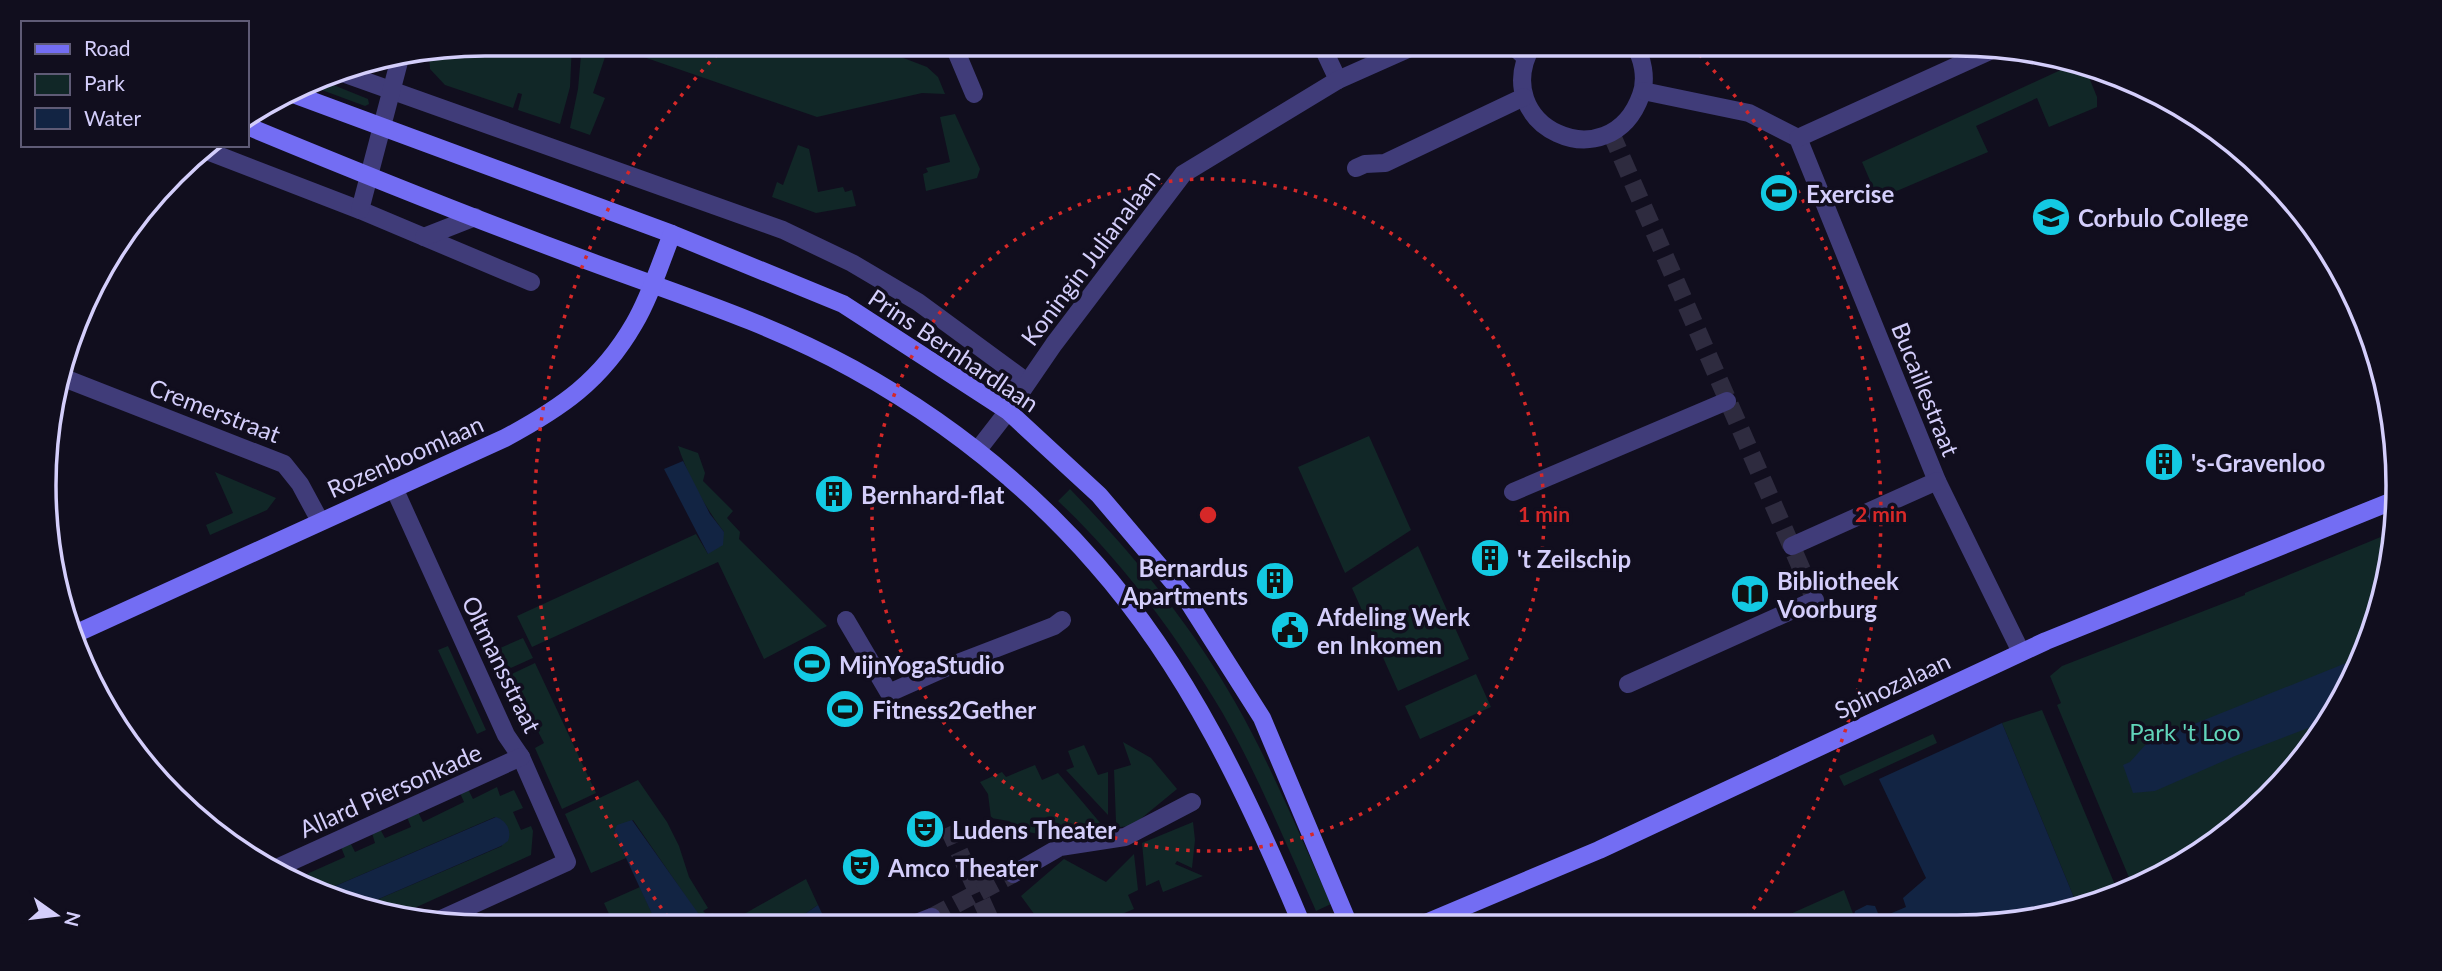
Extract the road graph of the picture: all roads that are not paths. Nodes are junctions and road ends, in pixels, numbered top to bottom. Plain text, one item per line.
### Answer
1 (958, 56) edge
2 (1327, 56) edge
3 (1392, 56) edge
4 (1527, 56) edge
5 (1639, 56) edge
6 (1977, 57) edge
7 (398, 65) edge
8 (353, 77) edge
9 (1338, 80) junction
10 (1643, 91) junction
11 (391, 92) junction
12 (974, 94) dead end
13 (302, 97) edge
14 (1524, 97) junction
15 (382, 126) junction
16 (249, 127) edge
17 (1798, 138) junction
18 (214, 153) edge
19 (1356, 169) dead end
20 (369, 176) junction
21 (360, 210) junction
22 (475, 217) junction
23 (672, 234) junction
24 (424, 237) junction
25 (531, 282) dead end
26 (652, 283) junction
27 (69, 380) edge
28 (1027, 382) junction
29 (1727, 401) dead end
30 (1008, 411) junction
31 (977, 451) junction
32 (1937, 481) junction
33 (394, 488) junction
34 (1513, 492) dead end
35 (2385, 504) edge
36 (320, 521) junction
37 (1792, 546) dead end
38 (1815, 600) dead end
39 (846, 620) dead end
40 (1062, 620) dead end
41 (82, 631) edge
42 (2021, 652) junction
43 (1628, 684) dead end
44 (521, 757) junction
45 (1192, 802) dead end
46 (284, 865) edge
47 (1013, 874) tunnel mouth
48 (453, 914) edge
49 (1298, 915) edge
50 (1345, 915) edge
51 (1445, 915) edge

1 - 12 street
2 - 9 street
3 - 9 street, Koningin Julianalaan
4 - 14 street
5 - 10 street
6 - 17 street
7 - 11 street
8 - 11 street, Prins Bernhardlaan
9 - 28 street, Koningin Julianalaan
10 - 14 street
10 - 17 street
11 - 15 street
11 - 28 street, Prins Bernhardlaan
13 - 15 main road, Prins Bernhardlaan
14 - 19 street
15 - 20 street
15 - 23 main road, Prins Bernhardlaan
16 - 20 main road
17 - 32 street, Bucaillestraat
18 - 21 street
20 - 21 street
20 - 22 main road
21 - 24 street
22 - 24 street
22 - 26 main road
23 - 26 main road, Rozenboomlaan
23 - 30 main road, Prins Bernhardlaan
24 - 25 street
26 - 31 main road
26 - 33 main road, Rozenboomlaan
27 - 36 street, Cremerstraat
28 - 30 street, Koningin Julianalaan
29 - 34 street
30 - 31 street, Koningin Julianalaan
30 - 50 main road, Prins Bernhardlaan
31 - 49 main road
32 - 37 street
32 - 42 street, Bucaillestraat
33 - 36 main road, Rozenboomlaan
33 - 44 street, Oltmansstraat
35 - 42 main road, Spinozalaan
36 - 41 main road, Rozenboomlaan
38 - 43 street
39 - 40 street
42 - 51 main road, Spinozalaan
44 - 46 street, Allard Piersonkade
44 - 48 street, Oltmansstraat
45 - 47 street

